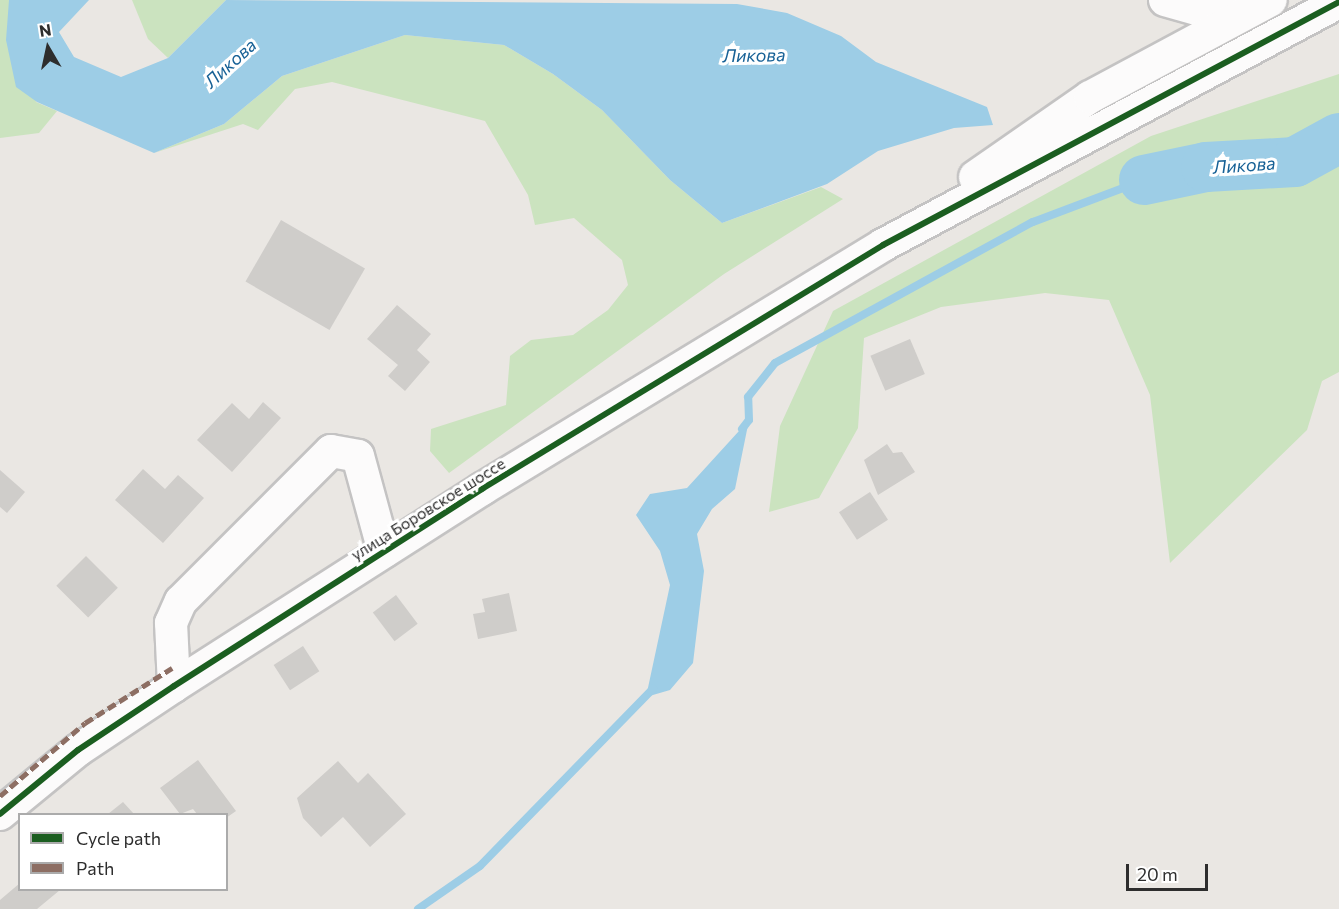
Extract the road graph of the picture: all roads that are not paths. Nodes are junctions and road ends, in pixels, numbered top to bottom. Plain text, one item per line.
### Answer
1 (1166, 0) edge
2 (1254, 0) edge
3 (1271, 0) edge
4 (1339, 2) edge
5 (883, 246) junction
6 (384, 552) junction
7 (174, 687) junction
8 (0, 814) edge

1 - 2 street
3 - 5 street
4 - 5 street
5 - 6 street, улица Боровское шоссе
6 - 7 street, улица Боровское шоссе
6 - 7 street
7 - 8 street, улица Боровское шоссе

